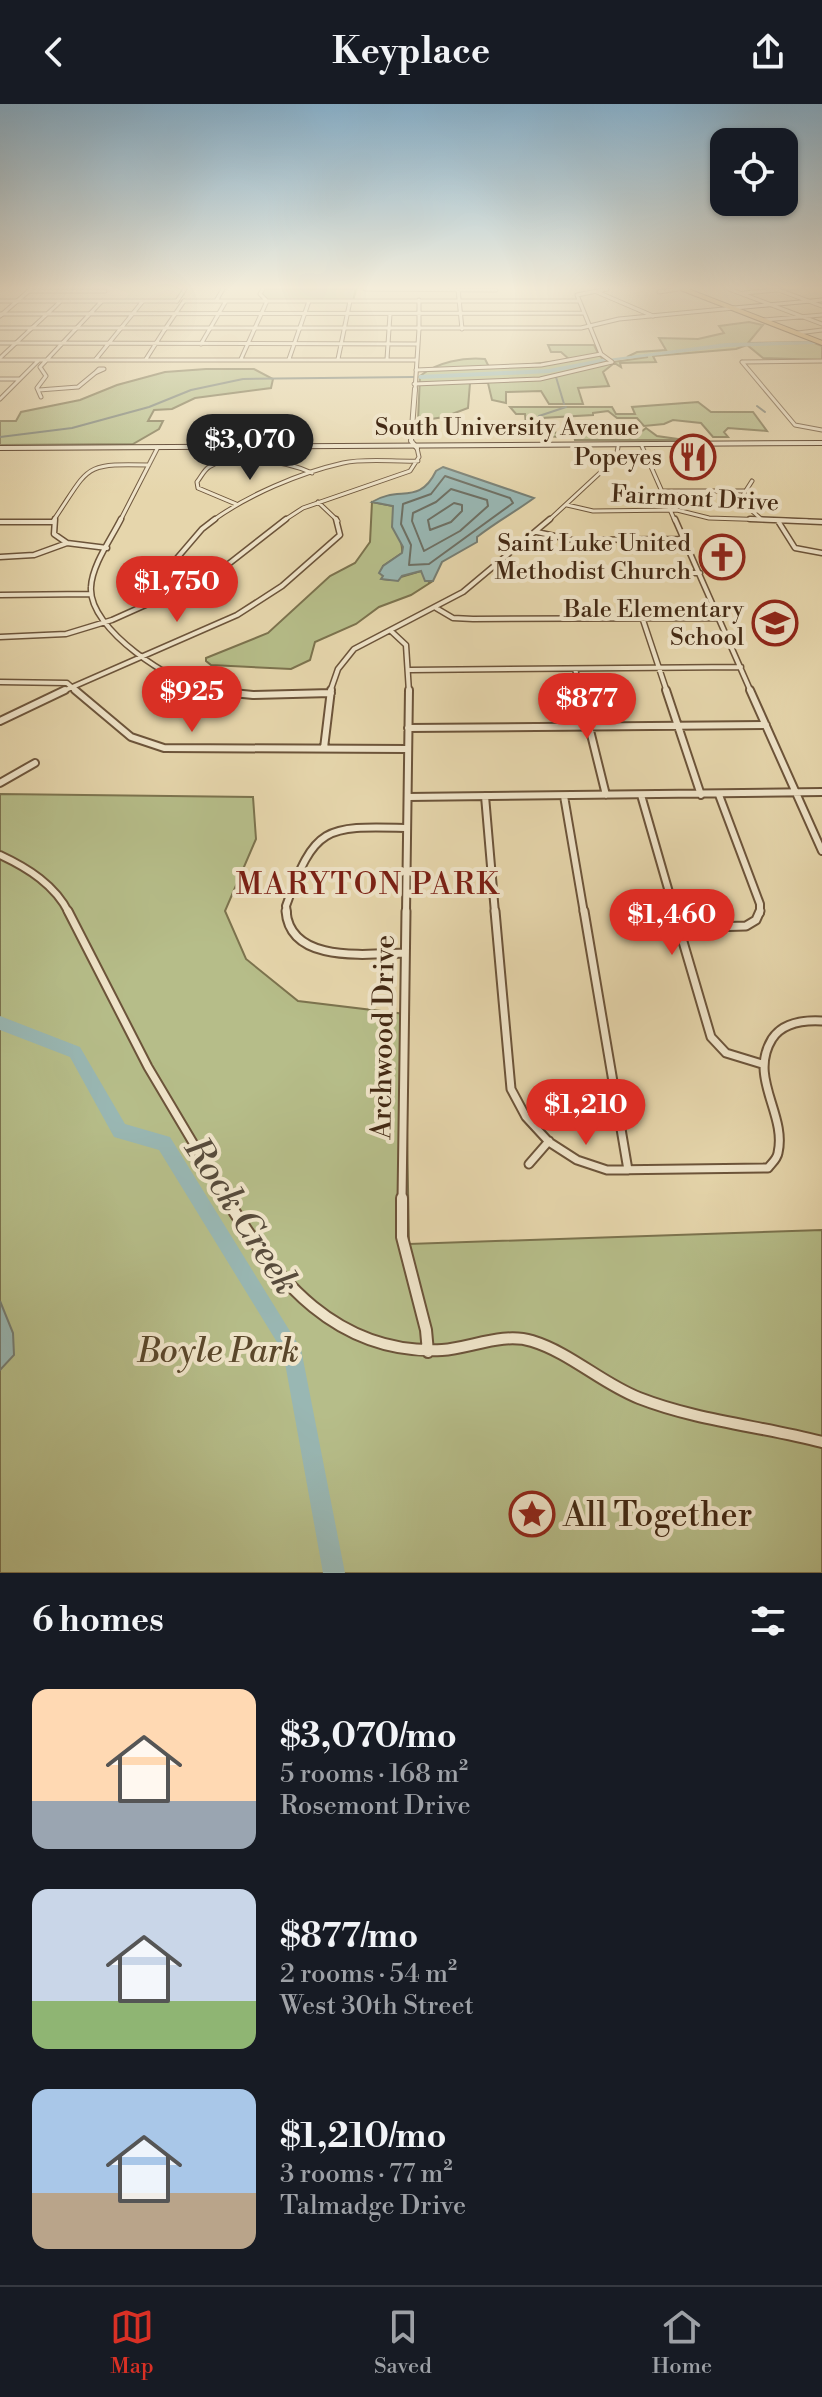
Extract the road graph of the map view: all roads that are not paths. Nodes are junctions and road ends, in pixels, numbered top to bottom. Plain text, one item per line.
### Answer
1 (586, 358) edge
2 (606, 358) edge
3 (0, 359) edge
4 (47, 359) junction
5 (96, 359) joint
6 (146, 359) joint
7 (241, 359) joint
8 (289, 359) joint
9 (338, 359) joint
10 (387, 359) joint
11 (416, 360) joint
12 (822, 361) edge
13 (36, 362) junction
14 (43, 364) junction
15 (95, 373) dead end
16 (416, 377) junction
17 (0, 379) edge
18 (20, 379) junction
19 (39, 390) junction
20 (41, 397) dead end
21 (0, 399) edge
22 (822, 430) edge
23 (822, 444) edge
24 (641, 445) junction
25 (416, 446) junction
26 (618, 447) junction
27 (158, 448) junction
28 (0, 450) edge
29 (418, 461) junction
30 (149, 465) junction
31 (312, 473) junction
32 (752, 481) dead end
33 (662, 491) junction
34 (744, 491) junction
35 (318, 502) junction
36 (236, 504) junction
37 (567, 505) junction
38 (671, 510) junction
39 (760, 518) junction
40 (822, 519) edge
41 (778, 521) junction
42 (0, 522) edge
43 (53, 522) junction
44 (537, 532) junction
45 (684, 539) junction
46 (67, 543) junction
47 (107, 548) junction
48 (822, 553) edge
49 (0, 557) edge
50 (499, 564) junction
51 (700, 573) junction
52 (178, 593) junction
53 (90, 594) junction
54 (0, 595) edge
55 (638, 605) dead end
56 (436, 608) junction
57 (641, 618) junction
58 (721, 618) junction
59 (104, 623) junction
60 (391, 631) junction
61 (0, 637) edge
62 (144, 654) junction
63 (741, 667) junction
64 (658, 668) junction
65 (575, 669) junction
66 (410, 670) junction
67 (0, 682) edge
68 (71, 686) junction
69 (331, 693) junction
70 (0, 721) edge
71 (766, 725) junction
72 (589, 726) junction
73 (678, 726) junction
74 (408, 728) junction
75 (324, 748) junction
76 (407, 749) junction
77 (35, 763) dead end
78 (0, 783) edge
79 (822, 792) edge
80 (796, 793) junction
81 (606, 795) junction
82 (641, 795) junction
83 (701, 795) junction
84 (719, 795) junction
85 (485, 796) junction
86 (564, 796) junction
87 (408, 797) junction
88 (407, 828) junction
89 (822, 851) edge
90 (0, 855) edge
91 (678, 928) junction
92 (405, 953) junction
93 (822, 1021) edge
94 (762, 1064) junction
95 (549, 1141) junction
96 (529, 1164) dead end
97 (628, 1170) junction
98 (428, 1352) junction
99 (822, 1442) edge

1 - 16 street
2 - 16 street
3 - 13 street
4 - 5 street
4 - 13 street
4 - 14 street
5 - 6 street
6 - 7 street
7 - 8 street
8 - 9 street
9 - 10 street
10 - 11 street
11 - 16 street
12 - 22 street
13 - 14 street
13 - 18 street
14 - 19 street
15 - 19 street
16 - 25 street
17 - 18 street
18 - 21 street
19 - 20 street
23 - 24 main road, South University Avenue
24 - 25 main road, South University Avenue
24 - 26 main road, South University Avenue
24 - 33 street
25 - 26 main road, South University Avenue
25 - 27 main road, South University Avenue
25 - 29 street
26 - 37 street
27 - 28 main road, South University Avenue
27 - 30 street
29 - 31 street
29 - 35 street
30 - 43 street
30 - 47 street
31 - 36 street
31 - 36 street
32 - 34 street
33 - 34 street
33 - 38 street
34 - 39 street
35 - 52 street
35 - 62 street
36 - 52 street
37 - 38 street, Fairmont Drive
37 - 44 street
38 - 39 street, Fairmont Drive
38 - 45 street
39 - 41 street, Fairmont Drive
40 - 41 street, Fairmont Drive
41 - 48 street
42 - 43 street
43 - 46 street
44 - 45 street
44 - 50 street
45 - 51 street
46 - 47 street
46 - 49 street
47 - 53 street
50 - 51 street
50 - 56 street
51 - 58 street
52 - 59 street
53 - 54 street
53 - 59 street
55 - 57 street
56 - 57 street
56 - 60 street
57 - 58 street
57 - 64 street
58 - 63 street
59 - 61 street
59 - 62 street
60 - 66 street, Archwood Drive
60 - 69 street
62 - 68 street
62 - 69 street
63 - 64 street
63 - 71 street
64 - 65 street
64 - 73 street
65 - 66 street
65 - 72 street
66 - 74 street, Archwood Drive
67 - 68 street
68 - 70 street
68 - 75 street
69 - 75 street
71 - 73 street
71 - 80 street
72 - 73 street
72 - 74 street
72 - 81 street
73 - 83 street
74 - 76 street, Archwood Drive
75 - 76 street
76 - 87 street, Archwood Drive
77 - 78 street
79 - 80 street
80 - 84 street
80 - 89 street
81 - 82 street
81 - 86 street
82 - 83 street
82 - 91 street
83 - 84 street
84 - 91 street
85 - 86 street
85 - 87 street
85 - 95 street
86 - 97 street
87 - 88 street, Archwood Drive
88 - 92 street, Archwood Drive
88 - 92 street
90 - 98 street
91 - 94 street
92 - 98 street, Archwood Drive
93 - 94 street
94 - 97 street
95 - 96 street
95 - 97 street
98 - 99 street

